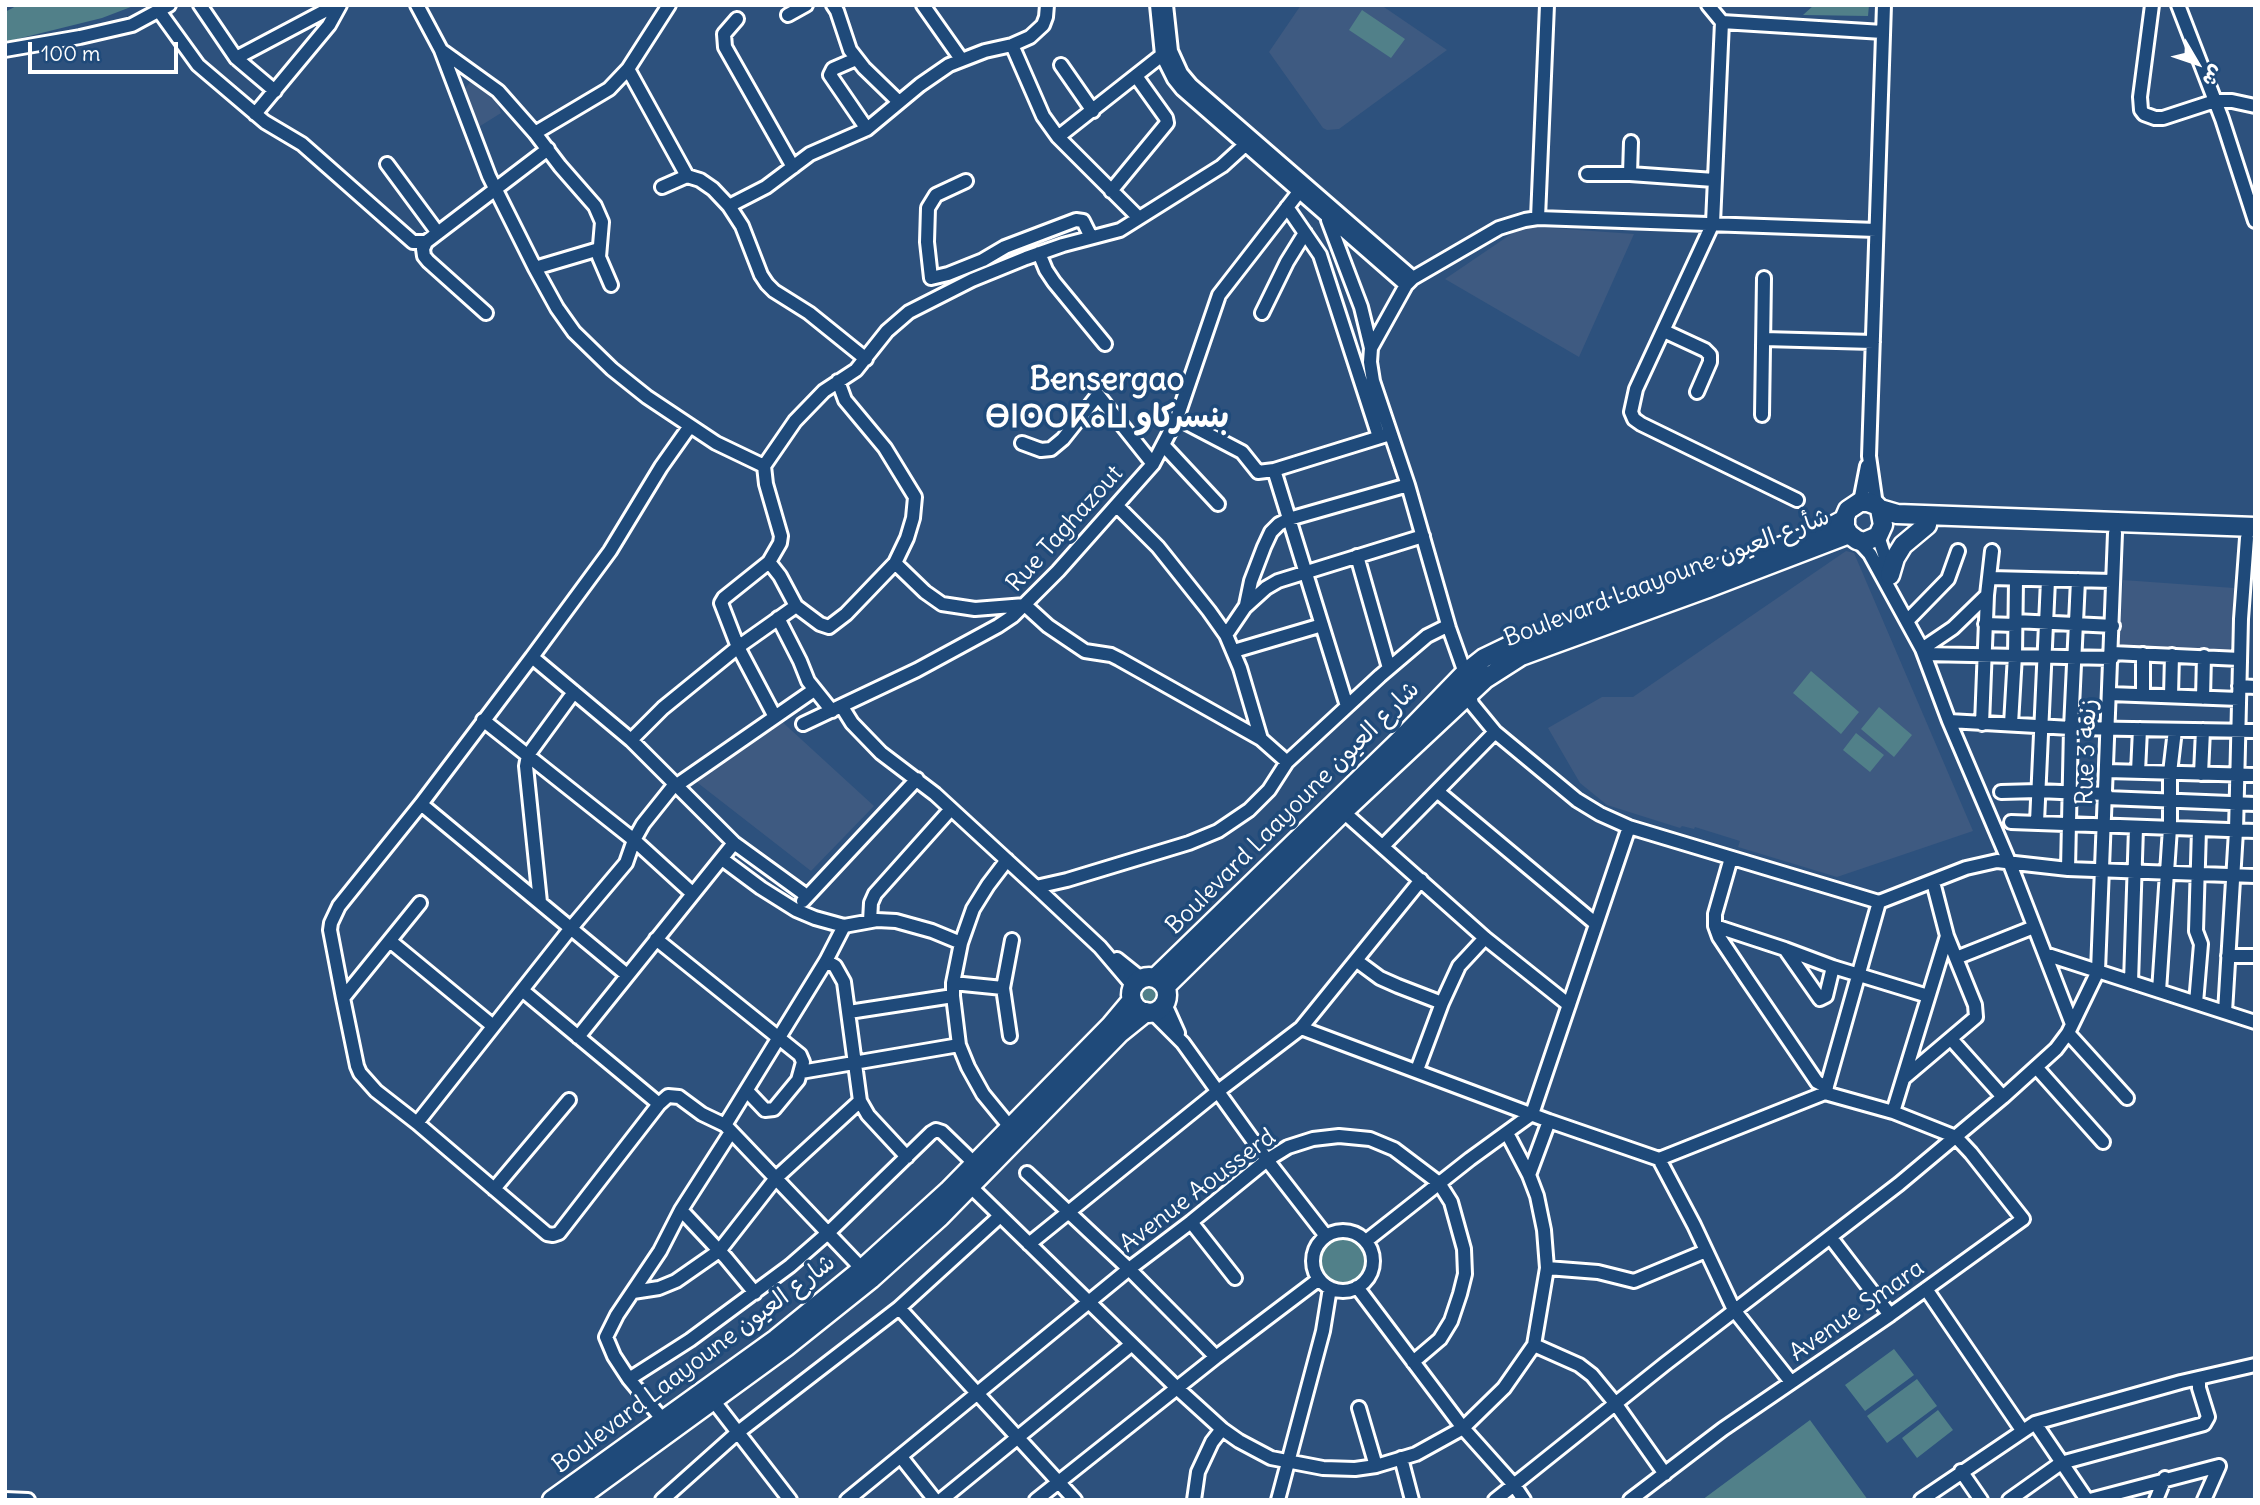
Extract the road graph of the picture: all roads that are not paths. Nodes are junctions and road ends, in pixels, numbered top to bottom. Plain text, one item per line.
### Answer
1 (200, 5) edge
2 (338, 5) edge
3 (417, 5) edge
4 (669, 5) edge
5 (806, 5) edge
6 (833, 5) edge
7 (923, 5) edge
8 (1047, 5) edge
9 (1157, 5) edge
10 (1167, 5) edge
11 (1546, 5) edge
12 (1707, 5) edge
13 (1884, 5) edge
14 (2152, 5) edge
15 (2178, 5) edge
16 (164, 8) edge
17 (316, 10) edge
18 (788, 15) dead end
19 (737, 19) dead end
20 (1722, 22) junction
21 (1883, 32) junction
22 (1012, 46) junction
23 (5, 50) edge
24 (441, 50) junction
25 (1162, 55) junction
26 (236, 58) junction
27 (856, 59) junction
28 (961, 59) junction
29 (1060, 65) dead end
30 (628, 69) junction
31 (1136, 76) junction
32 (275, 91) junction
33 (2215, 101) junction
34 (899, 102) junction
35 (2255, 106) edge
36 (1093, 111) junction
37 (255, 114) junction
38 (867, 129) junction
39 (535, 133) junction
40 (1058, 137) junction
41 (1631, 142) dead end
42 (1245, 145) junction
43 (548, 149) junction
44 (387, 164) dead end
45 (793, 167) junction
46 (1587, 174) dead end
47 (1630, 174) junction
48 (687, 176) junction
49 (1714, 180) junction
50 (966, 181) dead end
51 (662, 187) dead end
52 (496, 189) junction
53 (1111, 191) junction
54 (1299, 192) junction
55 (729, 206) junction
56 (1287, 207) junction
57 (1327, 216) junction
58 (1139, 218) junction
59 (1538, 218) junction
60 (2255, 221) edge
61 (1713, 223) junction
62 (1876, 230) junction
63 (439, 233) junction
64 (1305, 233) junction
65 (1091, 237) junction
66 (426, 242) junction
67 (598, 249) junction
68 (1039, 254) junction
69 (535, 268) junction
70 (931, 278) junction
71 (1764, 278) dead end
72 (1409, 281) junction
73 (611, 285) dead end
74 (937, 296) junction
75 (486, 313) dead end
76 (1262, 313) dead end
77 (1664, 331) junction
78 (1764, 339) junction
79 (1873, 342) junction
80 (1105, 344) dead end
81 (1371, 348) junction
82 (866, 359) junction
83 (838, 381) junction
84 (1697, 392) dead end
85 (1762, 415) dead end
86 (1177, 418) junction
87 (690, 426) junction
88 (1384, 436) junction
89 (1021, 443) dead end
90 (1164, 446) junction
91 (1153, 464) junction
92 (764, 466) junction
93 (1274, 470) junction
94 (1408, 485) junction
95 (1797, 500) dead end
96 (1218, 504) dead end
97 (1117, 506) junction
98 (1878, 508) junction
99 (1289, 519) junction
100 (1927, 525) junction
101 (1850, 531) junction
102 (1880, 532) junction
103 (2115, 533) junction
104 (2252, 534) edge
105 (1423, 536) junction
106 (1958, 551) dead end
107 (1992, 551) dead end
108 (1357, 556) junction
109 (769, 562) junction
110 (895, 563) junction
111 (1305, 572) junction
112 (1890, 575) junction
113 (1990, 578) junction
114 (2016, 580) junction
115 (2048, 580) junction
116 (2078, 580) junction
117 (2112, 581) junction
118 (2249, 588) edge
119 (1893, 593) junction
120 (1987, 595) junction
121 (796, 606) junction
122 (1025, 606) junction
123 (1245, 607) junction
124 (778, 618) junction
125 (1907, 621) junction
126 (2046, 622) junction
127 (2015, 623) junction
128 (1985, 624) junction
129 (1322, 625) junction
130 (2076, 625) junction
131 (2113, 626) junction
132 (2248, 627) edge
133 (1449, 628) junction
134 (1226, 635) junction
135 (738, 647) junction
136 (1234, 651) junction
137 (1924, 652) junction
138 (2143, 654) junction
139 (1983, 655) junction
140 (2015, 655) junction
141 (2172, 655) junction
142 (2112, 656) junction
143 (2204, 656) junction
144 (532, 657) junction
145 (2044, 657) junction
146 (2075, 657) junction
147 (2240, 659) junction
148 (1389, 668) junction
149 (1465, 673) junction
150 (2255, 687) edge
151 (814, 690) junction
152 (574, 692) junction
153 (2239, 692) junction
154 (1469, 693) junction
155 (2110, 694) junction
156 (2143, 695) junction
157 (2171, 696) junction
158 (2203, 698) junction
159 (1347, 706) junction
160 (837, 709) junction
161 (775, 717) junction
162 (483, 720) junction
163 (1949, 722) junction
164 (803, 724) dead end
165 (1982, 724) junction
166 (2011, 724) junction
167 (2040, 726) junction
168 (2071, 728) junction
169 (2108, 728) junction
170 (2140, 729) junction
171 (2175, 730) junction
172 (2203, 730) junction
173 (2239, 730) junction
174 (2255, 731) edge
175 (1495, 732) junction
176 (1261, 739) junction
177 (631, 740) junction
178 (528, 755) junction
179 (1287, 762) junction
180 (2107, 771) junction
181 (2138, 772) junction
182 (2170, 773) junction
183 (2200, 774) junction
184 (2238, 775) junction
185 (2255, 775) edge
186 (917, 779) junction
187 (676, 784) junction
188 (1437, 791) junction
189 (2038, 791) junction
190 (2001, 792) dead end
191 (2070, 793) junction
192 (2106, 796) junction
193 (2170, 800) junction
194 (421, 804) junction
195 (2237, 804) junction
196 (2255, 804) edge
197 (1339, 807) junction
198 (951, 809) junction
199 (2011, 822) dead end
200 (2037, 822) junction
201 (2069, 823) junction
202 (2105, 826) junction
203 (1629, 827) junction
204 (2136, 828) junction
205 (2170, 828) junction
206 (2199, 829) junction
207 (2236, 831) junction
208 (2255, 831) edge
209 (634, 840) junction
210 (734, 843) junction
211 (1383, 846) junction
212 (1731, 858) junction
213 (722, 859) junction
214 (1007, 860) junction
215 (2010, 864) junction
216 (2068, 869) junction
217 (2103, 871) junction
218 (2136, 872) junction
219 (2167, 873) junction
220 (2197, 873) junction
221 (2234, 874) junction
222 (2255, 876) edge
223 (1421, 880) junction
224 (1933, 882) junction
225 (1036, 887) junction
226 (692, 893) junction
227 (807, 896) junction
228 (540, 902) junction
229 (1879, 902) junction
230 (420, 903) dead end
231 (796, 910) junction
232 (870, 921) junction
233 (1597, 925) junction
234 (844, 926) junction
235 (1715, 926) junction
236 (2034, 927) junction
237 (571, 928) junction
238 (1947, 936) junction
239 (1485, 938) junction
240 (656, 939) junction
241 (1012, 940) dead end
242 (390, 941) junction
243 (961, 943) junction
244 (1785, 949) junction
245 (2045, 954) junction
246 (2228, 956) junction
247 (2255, 956) edge
248 (1956, 958) junction
249 (826, 961) junction
250 (1357, 961) junction
251 (1833, 967) junction
252 (2098, 971) junction
253 (1858, 974) junction
254 (627, 975) junction
255 (2131, 982) junction
256 (1003, 988) junction
257 (953, 989) junction
258 (522, 990) junction
259 (2159, 991) junction
260 (1149, 995) junction
261 (1928, 996) junction
262 (343, 998) junction
263 (1442, 1003) junction
264 (2196, 1003) junction
265 (1569, 1005) junction
266 (849, 1012) junction
267 (2225, 1012) junction
268 (2255, 1022) edge
269 (493, 1026) junction
270 (1301, 1028) junction
271 (2070, 1028) junction
272 (1010, 1036) dead end
273 (578, 1037) junction
274 (778, 1037) junction
275 (1951, 1040) junction
276 (960, 1045) junction
277 (856, 1062) junction
278 (2036, 1067) junction
279 (1417, 1070) junction
280 (801, 1072) junction
281 (1904, 1079) junction
282 (1826, 1090) junction
283 (747, 1091) junction
284 (1217, 1092) junction
285 (2003, 1097) junction
286 (2127, 1098) dead end
287 (569, 1100) dead end
288 (860, 1101) junction
289 (659, 1104) junction
290 (1893, 1112) junction
291 (1532, 1114) junction
292 (1549, 1121) junction
293 (417, 1123) junction
294 (1010, 1128) junction
295 (728, 1129) junction
296 (1507, 1133) junction
297 (1956, 1137) junction
298 (2103, 1142) dead end
299 (908, 1157) junction
300 (1659, 1159) junction
301 (1267, 1160) junction
302 (974, 1163) junction
303 (1027, 1173) dead end
304 (1529, 1175) junction
305 (776, 1178) junction
306 (1439, 1183) junction
307 (971, 1187) junction
308 (494, 1189) junction
309 (681, 1210) junction
310 (1068, 1212) junction
311 (1000, 1216) junction
312 (1191, 1222) junction
313 (829, 1232) junction
314 (1326, 1236) junction
315 (1831, 1238) junction
316 (1366, 1241) junction
317 (1029, 1244) junction
318 (719, 1251) junction
319 (1706, 1251) junction
320 (1547, 1268) junction
321 (1129, 1269) junction
322 (866, 1274) junction
323 (1236, 1278) dead end
324 (1319, 1279) junction
325 (1357, 1287) junction
326 (1330, 1288) junction
327 (1926, 1289) junction
328 (634, 1292) junction
329 (755, 1293) junction
330 (1088, 1302) junction
331 (899, 1308) junction
332 (1734, 1310) junction
333 (1890, 1315) junction
334 (1132, 1344) junction
335 (1534, 1345) junction
336 (1216, 1357) junction
337 (1413, 1362) junction
338 (2255, 1366) edge
339 (629, 1378) junction
340 (2199, 1378) junction
341 (1791, 1382) junction
342 (1178, 1389) junction
343 (979, 1393) junction
344 (709, 1395) junction
345 (1615, 1403) junction
346 (1359, 1408) dead end
347 (663, 1420) junction
348 (2035, 1423) junction
349 (1463, 1428) junction
350 (1222, 1429) junction
351 (2022, 1430) junction
352 (737, 1433) junction
353 (1018, 1437) junction
354 (901, 1457) junction
355 (1401, 1458) junction
356 (1287, 1462) junction
357 (2062, 1463) junction
358 (1376, 1466) junction
359 (1961, 1471) junction
360 (1665, 1474) junction
361 (2165, 1478) junction
362 (1059, 1481) junction
363 (1514, 1485) junction
364 (2025, 1488) junction
365 (5, 1499) edge
366 (28, 1500) edge
367 (552, 1500) edge
368 (576, 1500) edge
369 (662, 1500) edge
370 (790, 1500) edge
371 (847, 1500) edge
372 (938, 1500) edge
373 (1036, 1500) edge
374 (1075, 1500) edge
375 (1194, 1500) edge
376 (1278, 1500) edge
377 (1412, 1500) edge
378 (1495, 1500) edge
379 (1524, 1500) edge
380 (1630, 1500) edge
381 (1921, 1500) edge
382 (1982, 1500) edge
383 (2009, 1500) edge
384 (2034, 1500) edge
385 (2089, 1500) edge
386 (2156, 1500) edge
387 (2204, 1500) edge

1 - 26 street
2 - 17 street
2 - 32 street
3 - 24 street
4 - 30 street
5 - 18 street
6 - 27 street
7 - 28 street
8 - 22 street
9 - 25 street
10 - 72 street
11 - 59 street
12 - 20 street
13 - 21 street
14 - 33 street
15 - 33 street
16 - 23 street
16 - 37 street
17 - 26 street
19 - 45 street
20 - 21 street
20 - 49 street
21 - 62 street
22 - 28 street
22 - 40 street
24 - 39 street
24 - 52 street
25 - 31 street
25 - 42 street
26 - 32 street
27 - 34 street
27 - 38 street
28 - 34 street
29 - 36 street
30 - 39 street
30 - 48 street
31 - 36 street
31 - 53 street
32 - 37 street
33 - 35 street
33 - 60 street
34 - 38 street
36 - 40 street
37 - 66 street
38 - 45 street
39 - 43 street
40 - 53 street
41 - 47 street
42 - 54 street
42 - 58 street
43 - 52 street
43 - 67 street
44 - 63 street
45 - 55 street
46 - 47 street
47 - 49 street
48 - 51 street
48 - 55 street
49 - 61 street
50 - 70 street
52 - 63 street
52 - 69 street
53 - 58 street
54 - 56 street, Rue Taghazout
54 - 57 street
55 - 82 street
56 - 64 street
56 - 86 street, Rue Taghazout
57 - 72 street
57 - 81 street
58 - 65 street
59 - 61 street
59 - 72 street
61 - 62 street
61 - 77 street
62 - 79 street
63 - 66 street
64 - 76 street
64 - 88 street
65 - 68 street
65 - 70 street
66 - 75 street
67 - 69 street
67 - 73 street
68 - 74 street
68 - 80 street
69 - 87 street
70 - 74 street
71 - 78 street
72 - 81 street
74 - 82 street
77 - 84 street
77 - 95 street
78 - 79 street
78 - 85 street
79 - 98 street
81 - 88 street
82 - 83 street
83 - 92 street
83 - 110 street
86 - 90 street, Rue Taghazout
86 - 93 street
87 - 92 street
87 - 144 street
88 - 93 street
88 - 94 street
89 - 91 street
90 - 91 street, Rue Taghazout
90 - 96 street
91 - 97 street, Rue Taghazout
92 - 109 street
93 - 99 street
94 - 99 street
94 - 105 street
97 - 122 street, Rue Taghazout
97 - 134 street
98 - 101 street
98 - 102 street
98 - 104 street
99 - 111 street
99 - 123 street
100 - 102 street
100 - 103 street
100 - 112 street
101 - 102 street
101 - 119 street
101 - 149 street, Boulevard Laayoune شأرع العيون
101 - 154 street, Boulevard Laayoune شأرع العيون
102 - 112 street
103 - 104 street
103 - 117 street, Rue 3 زنقة
104 - 118 street
105 - 108 street
105 - 133 street
106 - 125 street
107 - 113 street
108 - 111 street
108 - 148 street
109 - 121 street
109 - 135 street
110 - 121 street
110 - 122 street
111 - 123 street
111 - 129 street
112 - 119 street
113 - 114 street
113 - 120 street
114 - 115 street
114 - 127 street
115 - 116 street
115 - 126 street
116 - 117 street
116 - 130 street
117 - 131 street, Rue 3 زنقة
118 - 132 street
119 - 125 street
120 - 128 street
120 - 137 street
121 - 124 street
122 - 160 street, Rue Taghazout
122 - 176 street
123 - 134 street
124 - 135 street
124 - 151 street
125 - 137 street
126 - 127 street
126 - 130 street
126 - 145 street
127 - 128 street
127 - 140 street
128 - 139 street
129 - 136 street
129 - 159 street
130 - 131 street
130 - 146 street
131 - 142 street, Rue 3 زنقة
132 - 147 street
133 - 148 street
133 - 149 street
134 - 136 street
135 - 161 street
135 - 177 street
136 - 176 street
137 - 139 street
137 - 163 street
138 - 141 street
138 - 142 street
138 - 156 street
139 - 140 street
139 - 165 street
140 - 145 street
140 - 166 street
141 - 143 street
141 - 157 street
142 - 146 street
142 - 155 street, Rue 3 زنقة
143 - 147 street
143 - 158 street
144 - 152 street
144 - 162 street
145 - 146 street
145 - 167 street
146 - 168 street
147 - 153 street
148 - 159 street
149 - 154 street
149 - 197 street, Boulevard Laayoune شارع العيون
150 - 153 street
151 - 160 street
151 - 161 street
152 - 177 street
152 - 178 street
153 - 158 street
153 - 173 street
154 - 175 street
154 - 197 street, Boulevard Laayoune شارع العيون
155 - 156 street
155 - 169 street, Rue 3 زنقة
156 - 157 street
157 - 158 street
159 - 179 street
160 - 164 street, Rue Taghazout
160 - 186 street
161 - 187 street
162 - 178 street
162 - 194 street
163 - 165 street
163 - 215 street
165 - 166 street
166 - 167 street
167 - 168 street
167 - 189 street
168 - 169 street
168 - 191 street
169 - 170 street
169 - 180 street, Rue 3 زنقة
170 - 171 street
170 - 181 street
171 - 172 street
171 - 182 street
172 - 173 street
172 - 183 street
173 - 174 street
173 - 184 street
175 - 188 street
175 - 203 street
176 - 179 street
177 - 187 street
178 - 209 street
178 - 228 street
179 - 225 street
180 - 181 street
180 - 192 street, Rue 3 زنقة
181 - 182 street
182 - 183 street
182 - 193 street
183 - 184 street
184 - 185 street
184 - 195 street
186 - 198 street
186 - 227 street
187 - 209 street
187 - 210 street
188 - 211 street
188 - 233 street
189 - 190 street
189 - 191 street
189 - 200 street
191 - 192 street
191 - 201 street
192 - 193 street
192 - 202 street, Rue 3 زنقة
193 - 195 street
193 - 205 street
194 - 228 street
194 - 262 street
195 - 196 street
195 - 207 street
197 - 211 street
197 - 260 street, Boulevard Laayoune شارع العيون
198 - 214 street
198 - 232 street
199 - 200 street
200 - 201 street
201 - 202 street
201 - 216 street
202 - 204 street
202 - 217 street, Rue 3 زنقة
203 - 212 street
203 - 233 street
204 - 205 street
204 - 218 street
205 - 206 street
205 - 219 street
206 - 207 street
206 - 220 street
207 - 208 street
207 - 221 street
209 - 226 street
209 - 237 street
210 - 213 street
210 - 227 street
211 - 223 street
212 - 229 street
212 - 235 street
213 - 226 street
213 - 231 street
214 - 225 street
214 - 243 street
215 - 216 street
215 - 224 street
215 - 236 street
216 - 217 street
217 - 218 street
217 - 252 street, Rue 3 زنقة
218 - 219 street
218 - 255 street
219 - 220 street
219 - 259 street
220 - 221 street
220 - 264 street
221 - 222 street
221 - 246 street
223 - 239 street
223 - 250 street
224 - 229 street
224 - 238 street
225 - 260 street
226 - 240 street
227 - 231 street
228 - 237 street
229 - 253 street
230 - 242 street
231 - 234 street
232 - 234 street
232 - 243 street
233 - 265 street
234 - 249 street
235 - 244 street
235 - 282 street
236 - 245 street
236 - 248 street
237 - 254 street
237 - 258 street
238 - 248 street
238 - 261 street
239 - 263 street
239 - 265 street
240 - 254 street
240 - 274 street
241 - 256 street
242 - 262 street
242 - 269 street
243 - 257 street
244 - 251 street
244 - 251 street
245 - 252 street
245 - 271 street
246 - 247 street
246 - 267 street
248 - 275 street
249 - 266 street
249 - 274 street
250 - 263 street
250 - 270 street
251 - 253 street
252 - 255 street
252 - 271 street
253 - 261 street
253 - 282 street
254 - 273 street
255 - 259 street
256 - 257 street
256 - 272 street
257 - 266 street
257 - 276 street
258 - 269 street
258 - 273 street
259 - 264 street
260 - 284 street
260 - 294 street, Boulevard Laayoune شارع العيون
260 - 307 street, Boulevard Laayoune شارع العيون
261 - 281 street
262 - 293 street
263 - 279 street
264 - 267 street
265 - 291 street
266 - 277 street
267 - 268 street
269 - 293 street
270 - 279 street
270 - 284 street
271 - 278 street
271 - 286 street
273 - 289 street
274 - 280 street
274 - 283 street
275 - 281 street
275 - 285 street
276 - 277 street
276 - 294 street
277 - 280 street
277 - 288 street
278 - 285 street
278 - 298 street
279 - 291 street
280 - 283 street
281 - 290 street
282 - 290 street
282 - 300 street
283 - 295 street
284 - 301 street
284 - 310 street
285 - 297 street
287 - 308 street
288 - 299 street
288 - 305 street
289 - 295 street
289 - 308 street
290 - 297 street
291 - 292 street
291 - 296 street
292 - 300 street
292 - 304 street
293 - 308 street
294 - 302 street, Boulevard Laayoune شارع العيون
295 - 305 street
295 - 309 street
296 - 304 street
296 - 306 street
297 - 315 street
297 - 327 street, Avenue Smara
299 - 302 street
299 - 313 street
300 - 319 street
301 - 306 street, Avenue Aousserd
301 - 312 street, Avenue Aousserd
301 - 314 street
302 - 322 street, Boulevard Laayoune شارع العيون
303 - 310 street
304 - 320 street
305 - 313 street
305 - 318 street
306 - 316 street
306 - 337 street, Avenue Aousserd
307 - 311 street
307 - 322 street, Boulevard Laayoune شارع العيون
309 - 318 street
309 - 328 street
310 - 317 street
310 - 321 street
311 - 317 street
311 - 331 street
312 - 321 street, Avenue Aousserd
312 - 323 street
313 - 322 street
313 - 329 street
314 - 316 street
314 - 324 street
315 - 332 street
315 - 333 street
316 - 325 street
317 - 330 street
318 - 328 street
318 - 329 street
319 - 320 street
319 - 332 street
320 - 335 street
321 - 330 street, Avenue Aousserd
321 - 336 street
322 - 344 street, Boulevard Laayoune شارع العيون
324 - 326 street
324 - 336 street
325 - 326 street
325 - 337 street
326 - 356 street
327 - 333 street, Avenue Smara
327 - 351 street
328 - 339 street
329 - 339 street
330 - 334 street
330 - 343 street, Avenue Aousserd
331 - 343 street
331 - 352 street
332 - 341 street
332 - 345 street
333 - 341 street, Avenue Smara
334 - 342 street
334 - 353 street
335 - 345 street
335 - 349 street
336 - 342 street
337 - 349 street
338 - 340 street
339 - 347 street
340 - 348 street
340 - 357 street
341 - 360 street, Avenue Smara
342 - 350 street
342 - 362 street
343 - 353 street
343 - 354 street, Avenue Aousserd
344 - 347 street, Boulevard Laayoune شارع العيون
344 - 352 street
344 - 368 street, Boulevard Laayoune شارع العيون
345 - 360 street
345 - 363 street
346 - 358 street
347 - 367 street, Boulevard Laayoune شارع العيون
348 - 351 street
348 - 357 street
349 - 355 street
349 - 363 street
350 - 356 street
350 - 375 street
351 - 359 street
352 - 369 street
352 - 370 street
353 - 362 street
353 - 372 street
354 - 371 street, Avenue Aousserd
354 - 372 street
355 - 358 street
355 - 377 street
356 - 358 street
356 - 376 street
357 - 364 street
357 - 385 street
359 - 381 street
359 - 382 street
360 - 380 street, Avenue Smara
361 - 385 street
361 - 386 street
361 - 387 street
362 - 373 street
362 - 374 street
363 - 378 street
363 - 379 street
364 - 383 street
364 - 384 street
365 - 366 street

